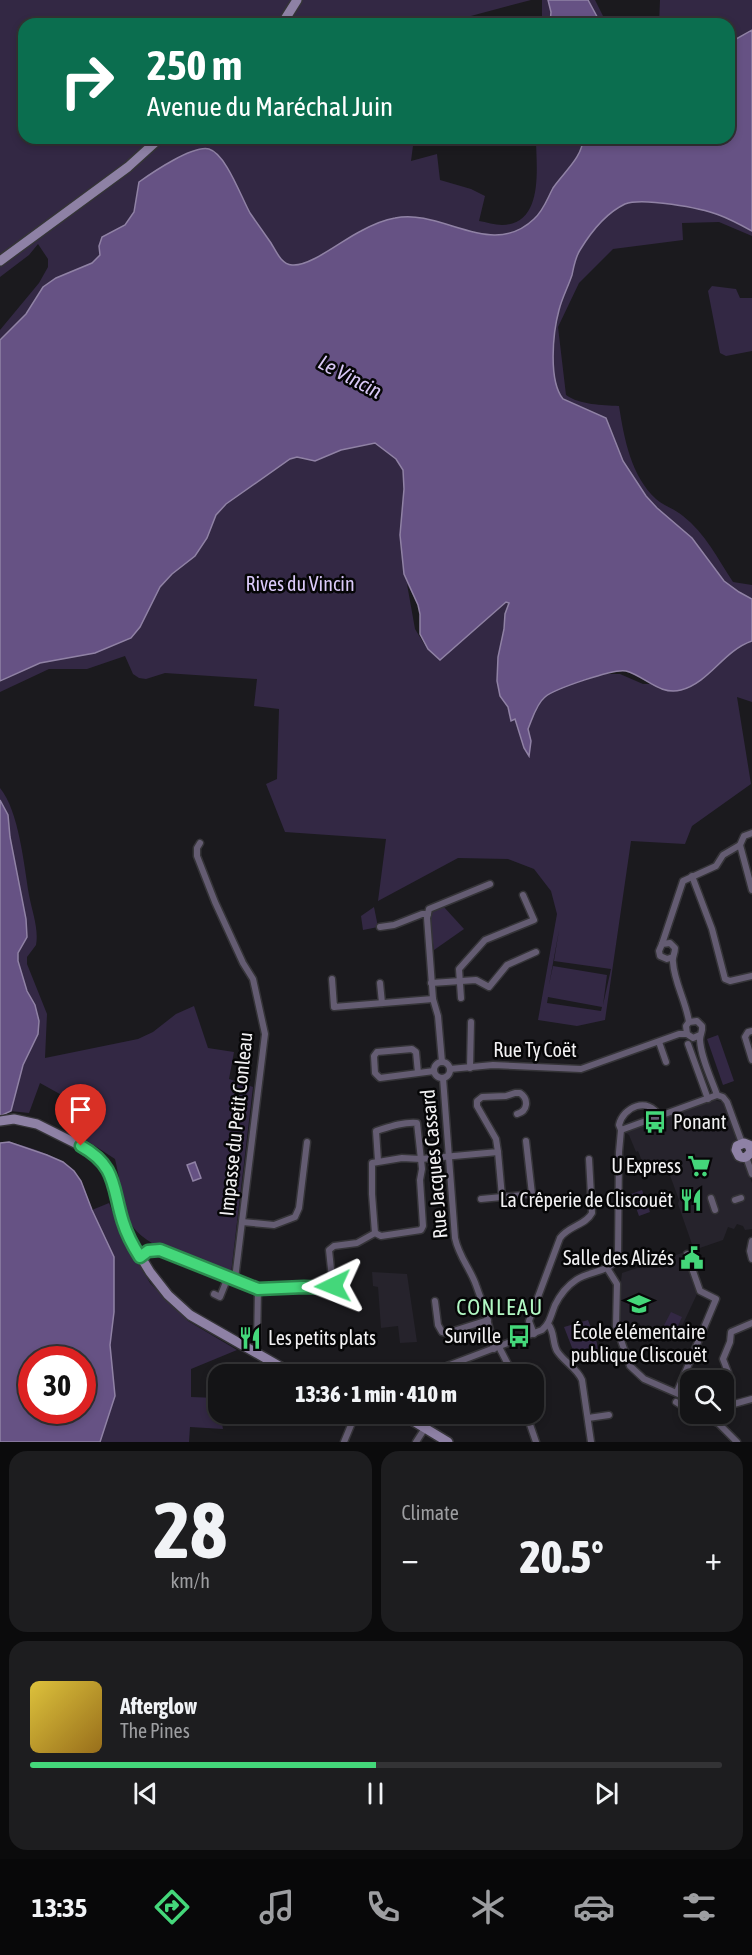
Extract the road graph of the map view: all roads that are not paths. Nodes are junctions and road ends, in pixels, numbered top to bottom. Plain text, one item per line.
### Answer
1 (297, 0) edge
2 (286, 18) edge
3 (153, 144) edge
4 (0, 261) edge
5 (752, 833) edge
6 (200, 843) dead end
7 (740, 845) junction
8 (692, 876) junction
9 (490, 884) dead end
10 (752, 890) edge
11 (523, 895) dead end
12 (428, 914) junction
13 (380, 927) dead end
14 (667, 930) junction
15 (670, 943) junction
16 (662, 944) junction
17 (536, 952) dead end
18 (673, 957) junction
19 (665, 959) junction
20 (674, 972) junction
21 (752, 976) edge
22 (332, 979) dead end
23 (459, 981) junction
24 (380, 983) dead end
25 (431, 983) junction
26 (460, 998) dead end
27 (433, 999) junction
28 (382, 1003) junction
29 (692, 1021) junction
30 (471, 1022) dead end
31 (752, 1031) edge
32 (693, 1036) junction
33 (659, 1042) junction
34 (688, 1044) dead end
35 (752, 1060) edge
36 (442, 1062) junction
37 (666, 1062) dead end
38 (470, 1068) junction
39 (450, 1069) junction
40 (434, 1071) junction
41 (418, 1073) junction
42 (443, 1078) junction
43 (717, 1095) junction
44 (708, 1099) junction
45 (517, 1114) dead end
46 (659, 1116) junction
47 (0, 1121) edge
48 (621, 1130) junction
49 (526, 1141) dead end
50 (307, 1142) dead end
51 (749, 1149) edge
52 (498, 1152) junction
53 (449, 1156) junction
54 (421, 1159) junction
55 (589, 1159) dead end
56 (378, 1161) junction
57 (752, 1174) edge
58 (502, 1197) junction
59 (711, 1197) dead end
60 (480, 1199) dead end
61 (715, 1210) dead end
62 (242, 1222) junction
63 (375, 1233) junction
64 (752, 1241) edge
65 (687, 1254) dead end
66 (140, 1257) junction
67 (752, 1259) edge
68 (607, 1268) junction
69 (231, 1278) junction
70 (258, 1289) junction
71 (214, 1294) dead end
72 (435, 1301) dead end
73 (488, 1320) junction
74 (752, 1323) edge
75 (548, 1324) junction
76 (534, 1334) junction
77 (497, 1348) junction
78 (253, 1352) junction
79 (275, 1364) edge
80 (453, 1364) edge
81 (509, 1364) edge
82 (727, 1370) edge
83 (676, 1392) junction
84 (680, 1394) edge
85 (752, 1399) edge
86 (676, 1402) dead end
87 (680, 1404) edge
88 (734, 1404) edge
89 (609, 1415) dead end
90 (588, 1418) junction
91 (351, 1424) edge
92 (418, 1424) edge
93 (530, 1424) edge
94 (719, 1424) edge
95 (425, 1428) junction
96 (344, 1442) edge
97 (416, 1442) edge
98 (448, 1442) edge
99 (536, 1442) edge
100 (591, 1442) edge
101 (737, 1442) edge

1 - 2 street
3 - 4 street
5 - 7 street
6 - 62 street, Impasse du Petit Conleau
7 - 8 street
7 - 10 street
8 - 14 street
8 - 21 street
9 - 12 street
11 - 23 street
12 - 13 street
12 - 25 street, Rue Jacques Cassard
14 - 15 street
14 - 16 street
15 - 16 street
15 - 18 street
16 - 19 street
17 - 23 street
18 - 19 street
18 - 20 street
19 - 20 street
20 - 29 street
22 - 28 street
23 - 25 street
23 - 26 street
24 - 28 street
25 - 27 street, Rue Jacques Cassard
27 - 28 street
27 - 36 street, Rue Jacques Cassard
29 - 32 street
29 - 32 street
30 - 38 street
31 - 35 street
32 - 33 street, Rue Ty Coët
32 - 43 street
33 - 37 street
33 - 38 street, Rue Ty Coët
34 - 44 street
36 - 39 street
36 - 40 street
38 - 39 street, Rue Ty Coët
39 - 42 street
40 - 41 street
40 - 42 street
41 - 41 street
42 - 53 street, Rue Jacques Cassard
43 - 44 street
43 - 51 street
44 - 46 street
45 - 52 street
46 - 48 street
46 - 48 street
47 - 66 street
48 - 68 street
49 - 58 street
50 - 62 street
51 - 57 street
52 - 53 street
52 - 58 street
53 - 54 street
53 - 73 street, Rue Jacques Cassard
54 - 56 street
54 - 56 street
54 - 63 street
55 - 76 street
56 - 63 street
58 - 60 street
59 - 61 street
62 - 69 street, Impasse du Petit Conleau
63 - 70 street
64 - 67 street
65 - 83 street
66 - 69 street
66 - 78 street
68 - 75 street
68 - 83 street
69 - 70 street
69 - 71 street
70 - 78 street
72 - 73 street
73 - 77 street, Rue Jacques Cassard
74 - 82 street
75 - 76 street
75 - 90 street
76 - 77 street
77 - 80 street
77 - 81 street, Rue Jacques Cassard
78 - 79 street
83 - 84 street
85 - 88 street
86 - 87 street
89 - 90 street
90 - 100 street
91 - 96 street
92 - 95 street
93 - 99 street
94 - 101 street
95 - 97 street
95 - 98 street

